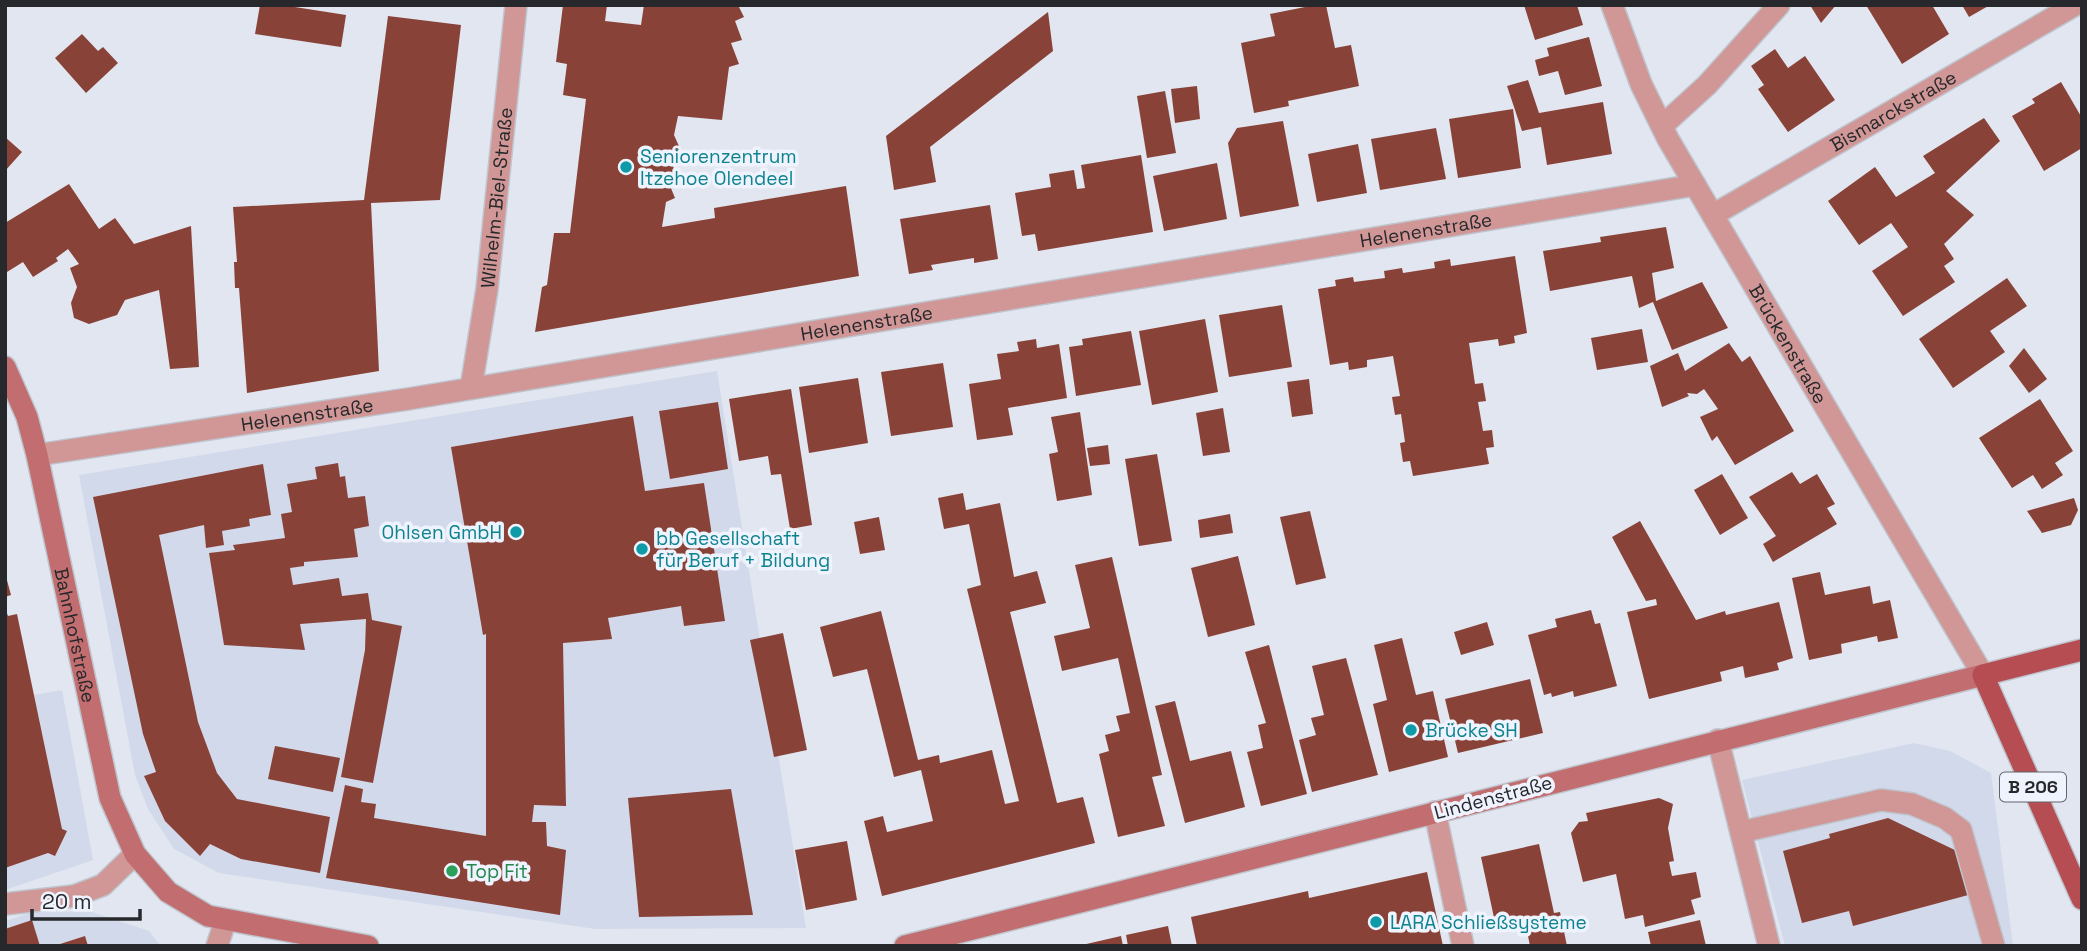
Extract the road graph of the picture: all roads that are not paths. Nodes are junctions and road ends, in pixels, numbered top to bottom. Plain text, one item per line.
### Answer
1 (516, 5) edge
2 (1612, 5) edge
3 (1779, 5) edge
4 (2075, 5) edge
5 (1662, 127) junction
6 (1695, 185) junction
7 (1713, 215) junction
8 (5, 367) edge
9 (471, 388) junction
10 (12, 396) edge
11 (37, 455) junction
12 (2082, 650) edge
13 (1983, 675) junction
14 (1718, 740) junction
15 (1435, 812) junction
16 (1741, 832) junction
17 (135, 854) junction
18 (2082, 899) edge
19 (5, 904) edge
20 (226, 922) junction
21 (217, 946) edge
22 (368, 946) edge
23 (905, 946) edge
24 (1462, 946) edge
25 (1769, 946) edge
26 (1994, 946) edge

1 - 9 street, Wilhelm-Biel-Straße
2 - 5 street, Brückenstraße
3 - 5 street
4 - 7 street, Bismarckstraße
5 - 6 street, Brückenstraße
6 - 7 street, Brückenstraße
6 - 9 street, Helenenstraße
7 - 13 street, Brückenstraße
8 - 10 main road, Bahnhofstraße
9 - 11 street, Helenenstraße
10 - 11 main road, Bahnhofstraße
11 - 17 main road, Bahnhofstraße
12 - 13 main road, Lindenstraße
13 - 14 main road, Lindenstraße
13 - 18 main road, B 206
14 - 15 main road, Lindenstraße
14 - 16 street
15 - 23 main road, Lindenstraße
15 - 24 street
16 - 25 street
16 - 26 street
17 - 19 street
17 - 20 main road, Bahnhofstraße
20 - 21 street
20 - 22 main road, Bahnhofstraße

